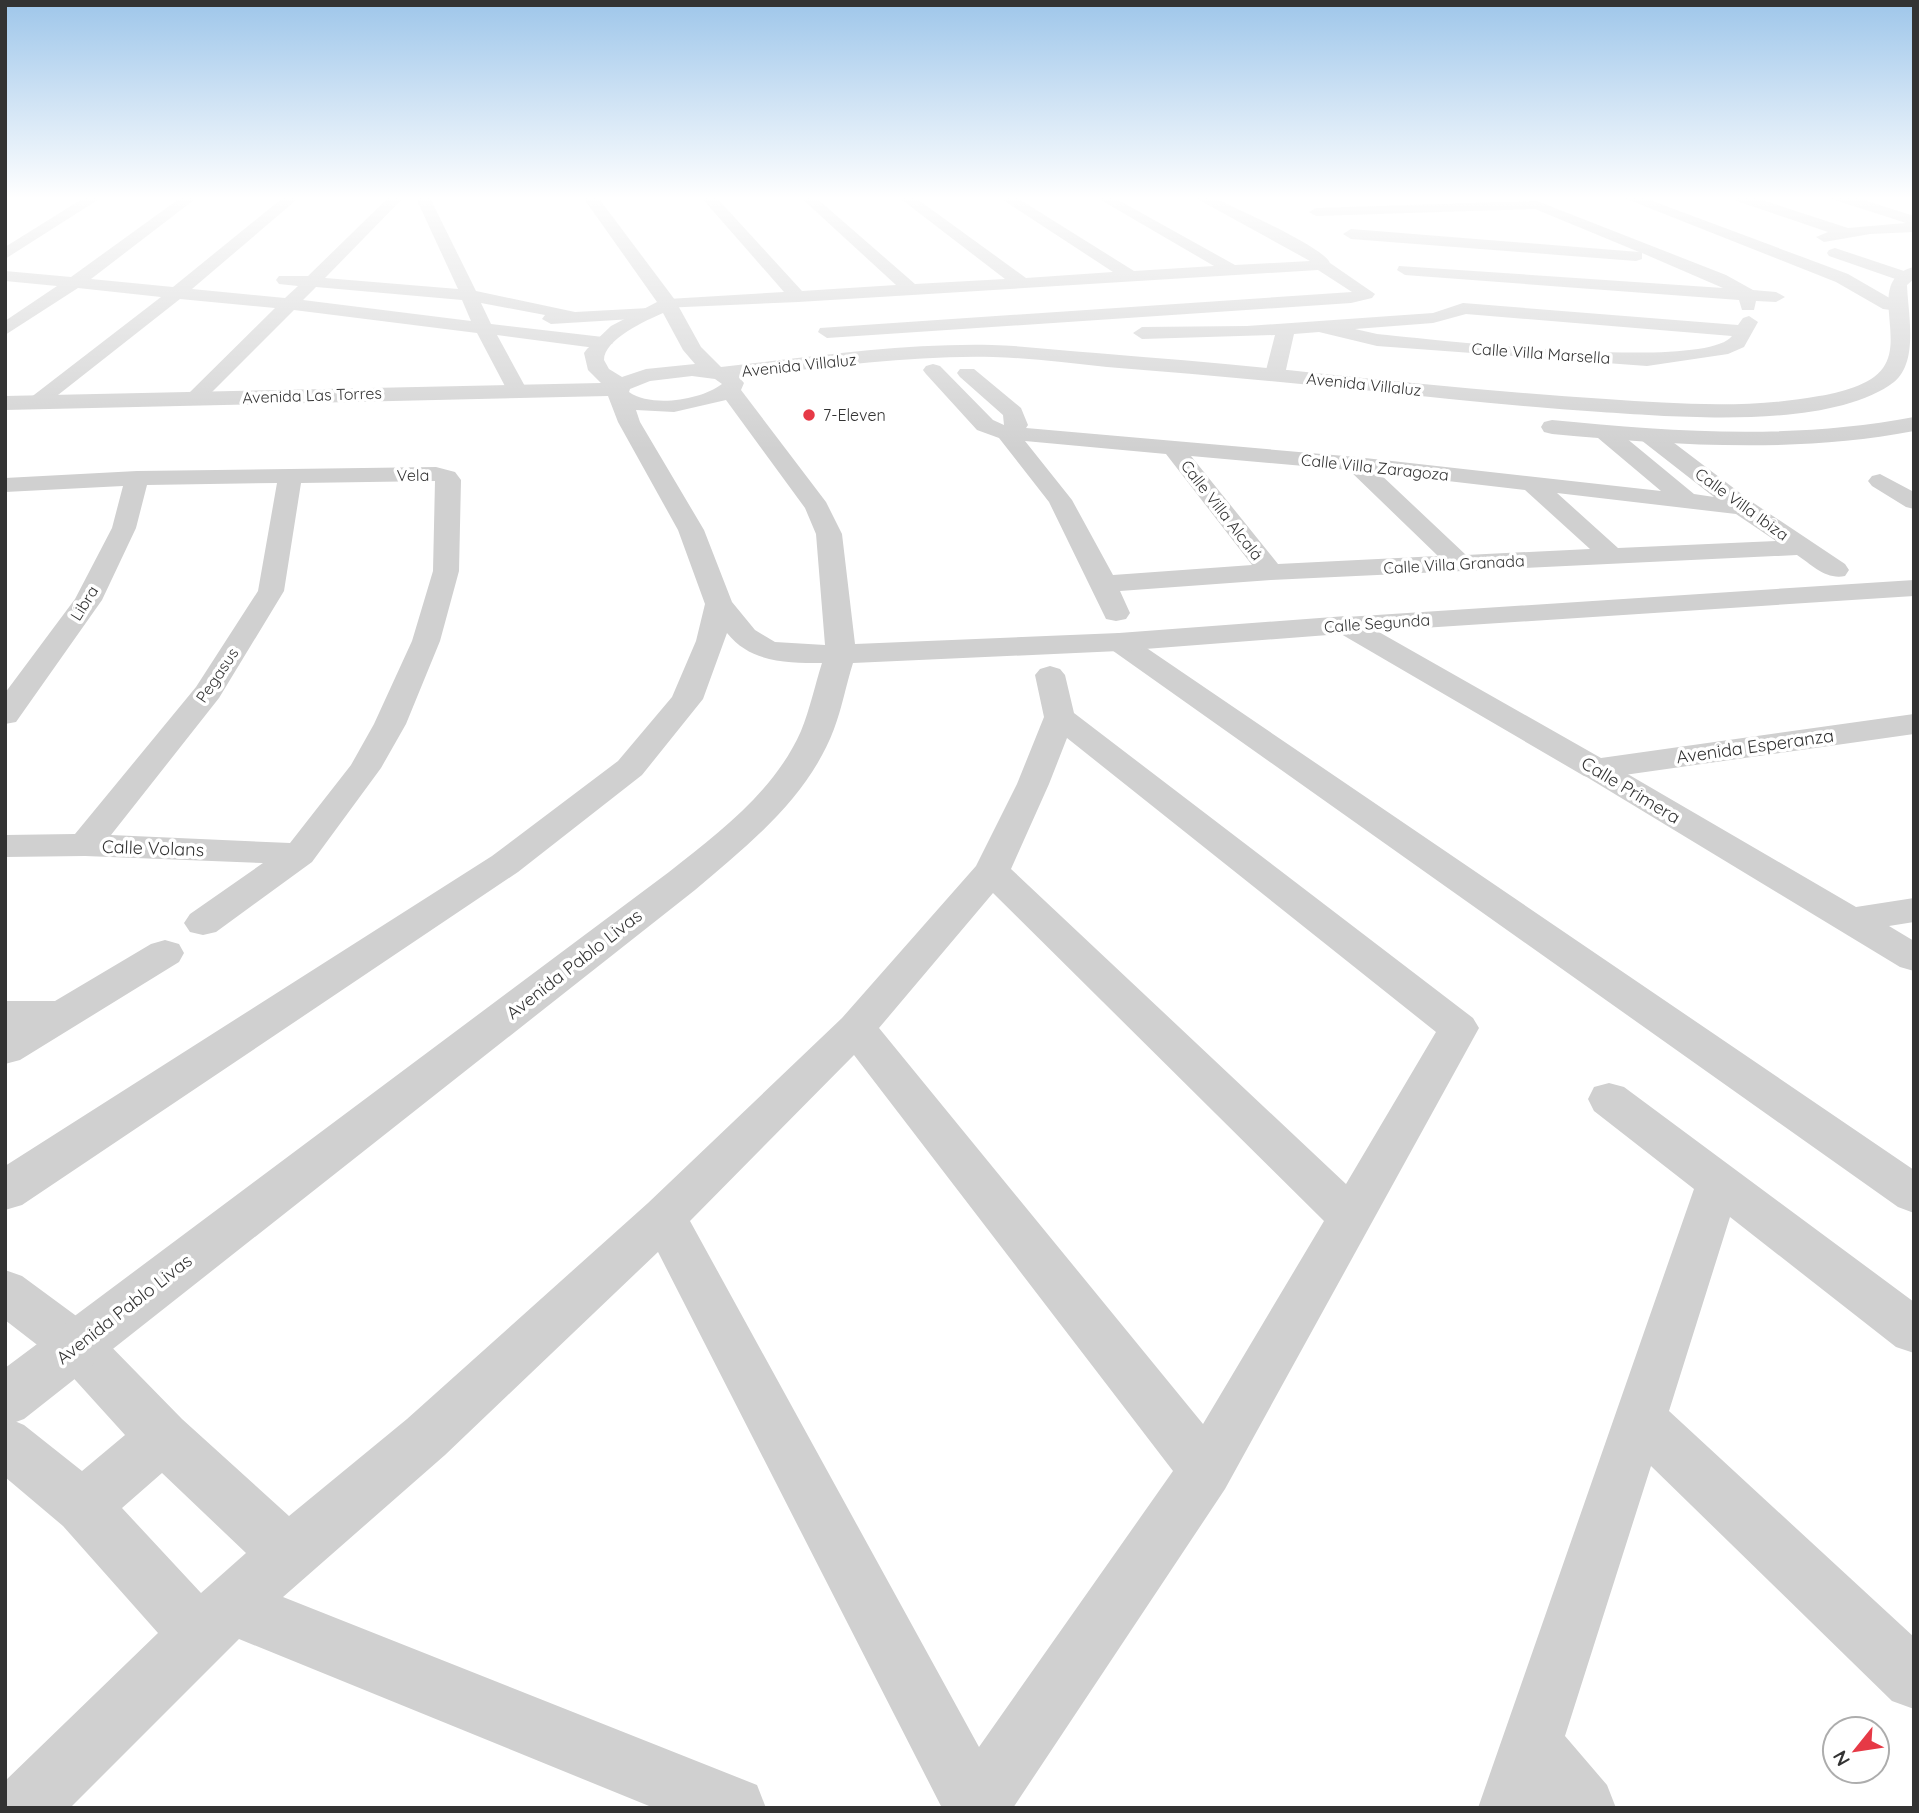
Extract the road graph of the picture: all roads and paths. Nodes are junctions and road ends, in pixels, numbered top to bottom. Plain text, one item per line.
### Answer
1 (50, 281) edge
2 (78, 281) edge
3 (192, 281) edge
4 (297, 281) edge
5 (462, 281) edge
6 (651, 281) edge
7 (784, 281) edge
8 (901, 281) edge
9 (1019, 281) edge
10 (1054, 281) edge
11 (1346, 281) edge
12 (1423, 281) edge
13 (1518, 281) edge
14 (1721, 281) edge
15 (1847, 281) edge
16 (1902, 281) edge
17 (314, 282) junction
18 (74, 283) junction
19 (1022, 283) junction
20 (1434, 287) dead end
21 (912, 290) junction
22 (176, 292) junction
23 (468, 296) junction
24 (798, 296) junction
25 (1776, 297) dead end
26 (288, 304) junction
27 (668, 304) junction
28 (1891, 304) junction
29 (649, 313) junction
30 (1747, 313) junction
31 (573, 317) junction
32 (484, 327) junction
33 (1321, 327) junction
34 (1286, 328) junction
35 (5, 330) edge
36 (827, 332) dead end
37 (1043, 340) dead end
38 (603, 343) junction
39 (693, 350) junction
40 (1241, 351) junction
41 (949, 354) junction
42 (927, 363) junction
43 (595, 366) junction
44 (759, 368) junction
45 (967, 373) junction
46 (1275, 374) junction
47 (1008, 376) dead end
48 (724, 381) junction
49 (776, 388) junction
50 (517, 390) junction
51 (620, 391) junction
52 (1228, 395) dead end
53 (195, 398) junction
54 (1271, 399) dead end
55 (37, 402) junction
56 (1824, 402) junction
57 (5, 403) edge
58 (754, 421) junction
59 (1914, 424) edge
60 (1525, 425) dead end
61 (1883, 432) junction
62 (1007, 433) junction
63 (1606, 433) junction
64 (1649, 435) junction
65 (638, 438) junction
66 (1173, 448) junction
67 (1356, 464) junction
68 (290, 477) junction
69 (137, 478) junction
70 (1880, 481) dead end
71 (1531, 483) junction
72 (5, 485) edge
73 (1686, 500) junction
74 (1914, 502) edge
75 (1743, 507) junction
76 (1803, 547) junction
77 (1612, 556) junction
78 (1461, 564) junction
79 (1836, 570) dead end
80 (1272, 572) junction
81 (1104, 584) junction
82 (1914, 588) edge
83 (719, 604) junction
84 (1346, 625) junction
85 (1118, 628) junction
86 (840, 654) junction
87 (1050, 676) dead end
88 (5, 715) edge
89 (1059, 717) junction
90 (1914, 724) edge
91 (1596, 769) junction
92 (85, 845) junction
93 (5, 846) edge
94 (300, 854) junction
95 (992, 871) junction
96 (1914, 910) edge
97 (1850, 920) junction
98 (203, 923) dead end
99 (165, 953) dead end
100 (1914, 957) edge
101 (62, 1015) junction
102 (5, 1016) edge
103 (856, 1028) junction
104 (5, 1049) edge
105 (1609, 1099) dead end
106 (1720, 1182) junction
107 (5, 1191) edge
108 (1914, 1194) edge
109 (664, 1217) junction
110 (1350, 1217) junction
111 (5, 1291) edge
112 (1914, 1331) edge
113 (76, 1345) junction
114 (5, 1401) edge
115 (1640, 1419) junction
116 (163, 1437) junction
117 (5, 1443) edge
118 (1206, 1469) junction
119 (83, 1506) junction
120 (288, 1554) junction
121 (216, 1620) junction
122 (1914, 1679) edge
123 (1531, 1744) junction
124 (975, 1807) edge
125 (24, 1808) edge
126 (734, 1808) edge
127 (1510, 1808) edge
128 (1584, 1808) edge

1 - 18 street
2 - 18 street
3 - 22 street
4 - 17 street
5 - 23 street
6 - 27 street, Avenida Pablo Livas
7 - 24 street
8 - 21 street
9 - 19 street
10 - 19 street
11 - 36 street
12 - 20 street
13 - 30 street
14 - 30 street
15 - 28 street
16 - 28 street, Avenida Villaluz
17 - 23 street
17 - 26 street
18 - 22 street
18 - 35 street
19 - 21 street
21 - 24 street
22 - 26 street
22 - 55 street
23 - 31 street
23 - 32 street
24 - 27 street
25 - 30 street
26 - 32 street
26 - 53 street
27 - 29 street
27 - 39 street, Avenida Pablo Livas
28 - 56 street, Avenida Villaluz
29 - 31 street
29 - 38 street
30 - 33 street
30 - 33 street, Calle Villa Marsella
31 - 32 street
32 - 38 street
32 - 50 street
33 - 34 street
34 - 40 street
34 - 46 street
37 - 40 street
38 - 43 street
39 - 43 street
39 - 48 street, Avenida Pablo Livas
40 - 41 street, Avenida Villaluz
40 - 46 street, Avenida Villaluz
40 - 52 street
41 - 42 street, Avenida Villaluz
41 - 45 street
42 - 44 street, Avenida Villaluz
42 - 45 street, Avenida Villaluz
42 - 49 street, Avenida Villaluz
42 - 62 street
43 - 51 street
44 - 48 street, Avenida Villaluz
44 - 49 street
45 - 47 street, Avenida Villaluz
45 - 62 street
46 - 54 street
46 - 56 street, Avenida Villaluz
48 - 49 street, Avenida Villaluz
48 - 51 street
48 - 51 street
48 - 58 street, Avenida Pablo Livas
50 - 51 street, Avenida Las Torres
50 - 53 street, Avenida Las Torres
51 - 65 street
53 - 55 street, Avenida Las Torres
55 - 57 street, Avenida Las Torres
56 - 61 street
58 - 65 street
58 - 86 street, Avenida Pablo Livas
59 - 61 street
60 - 63 street
61 - 64 street
62 - 66 street, Calle Villa Zaragoza
62 - 81 street
63 - 64 street
63 - 73 street, Calle Villa Ibiza
64 - 75 street, Calle Villa Ibiza
65 - 83 street
66 - 67 street, Calle Villa Zaragoza
66 - 80 street, Calle Villa Alcalá
67 - 71 street, Calle Villa Zaragoza
67 - 78 street
68 - 69 street, Vela
68 - 92 street, Pegasus
68 - 94 street, Vela
69 - 72 street, Vela
69 - 88 street, Libra
70 - 74 street
71 - 73 street, Calle Villa Zaragoza
71 - 77 street
73 - 75 street, Calle Villa Zaragoza
75 - 76 street, Calle Villa Ibiza
76 - 77 street, Calle Villa Granada
76 - 79 street, Calle Villa Ibiza
77 - 78 street, Calle Villa Granada
78 - 80 street, Calle Villa Granada
80 - 81 street, Calle Villa Granada
81 - 85 street
82 - 84 street, Calle Segunda
83 - 86 street, Calle Segunda
83 - 107 street
84 - 85 street, Calle Segunda
84 - 91 street, Calle Primera
85 - 86 street, Calle Segunda
85 - 108 street
86 - 113 street, Avenida Pablo Livas
87 - 89 street
89 - 95 street
89 - 110 street
90 - 91 street, Avenida Esperanza
91 - 97 street, Calle Primera
92 - 93 street, Calle Volans
92 - 94 street, Calle Volans
94 - 98 street
95 - 103 street
95 - 110 street
96 - 97 street
97 - 100 street, Calle Primera
99 - 101 street
101 - 102 street
101 - 104 street
103 - 109 street
103 - 118 street
105 - 106 street
106 - 112 street
106 - 115 street
109 - 120 street
109 - 124 street
110 - 118 street
111 - 113 street
113 - 114 street, Avenida Pablo Livas
113 - 116 street
115 - 122 street
115 - 123 street
116 - 119 street
116 - 120 street
117 - 119 street
118 - 124 street
119 - 121 street
120 - 121 street
121 - 125 street
121 - 126 street
123 - 127 street
123 - 128 street

